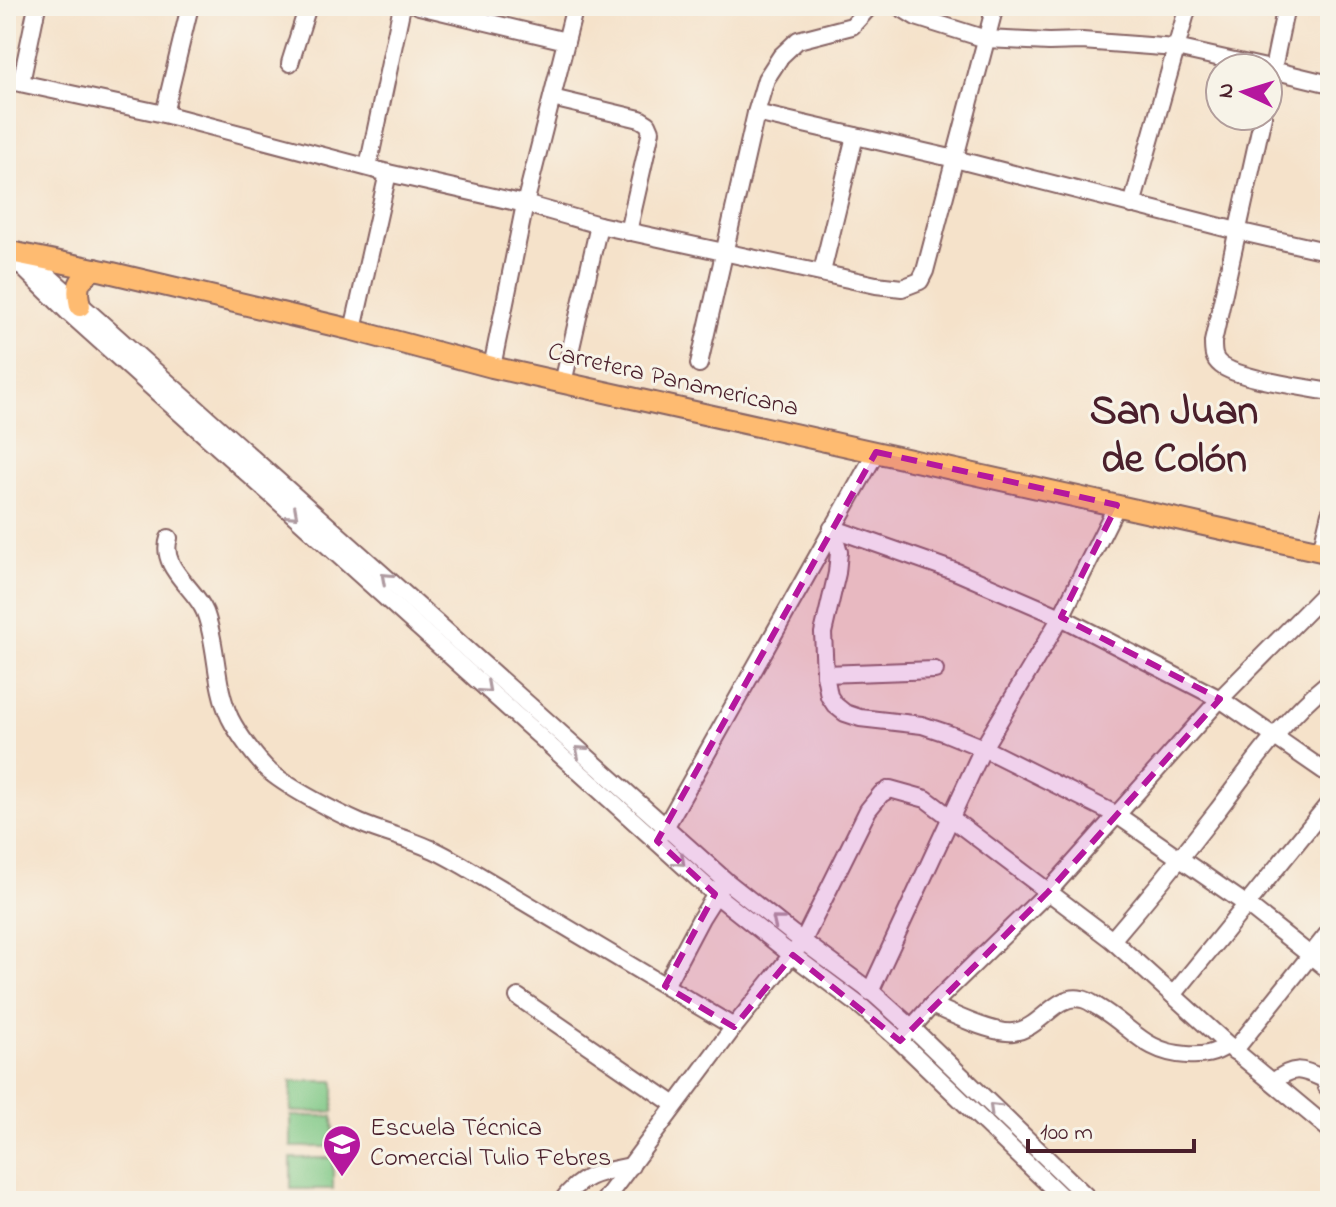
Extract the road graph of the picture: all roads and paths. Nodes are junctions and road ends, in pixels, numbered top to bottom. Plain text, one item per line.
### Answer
1 (37, 6) edge
2 (190, 6) edge
3 (308, 6) edge
4 (402, 6) edge
5 (419, 6) edge
6 (575, 6) edge
7 (870, 6) edge
8 (898, 6) edge
9 (995, 6) edge
10 (1188, 6) edge
11 (1286, 6) edge
12 (986, 39) junction
13 (566, 41) junction
14 (1176, 48) junction
15 (1274, 52) edge
16 (1204, 54) edge
17 (290, 63) dead end
18 (1284, 73) edge
19 (14, 82) edge
20 (1330, 84) edge
21 (552, 98) junction
22 (756, 113) junction
23 (164, 114) junction
24 (1259, 132) edge
25 (855, 136) junction
26 (955, 159) junction
27 (368, 167) junction
28 (388, 173) junction
29 (525, 204) junction
30 (1132, 205) junction
31 (599, 225) junction
32 (1237, 231) junction
33 (628, 232) junction
34 (12, 252) edge
35 (724, 252) junction
36 (1330, 252) edge
37 (95, 269) junction
38 (822, 272) junction
39 (80, 306) junction
40 (353, 330) junction
41 (699, 364) dead end
42 (492, 367) junction
43 (563, 383) junction
44 (1330, 392) edge
45 (876, 452) junction
46 (1117, 505) junction
47 (1330, 513) edge
48 (832, 528) junction
49 (169, 538) dead end
50 (1326, 552) edge
51 (1330, 588) edge
52 (1061, 617) junction
53 (935, 670) dead end
54 (825, 674) junction
55 (1330, 681) edge
56 (1220, 699) junction
57 (1275, 735) junction
58 (983, 748) junction
59 (1330, 775) edge
60 (1330, 802) edge
61 (1117, 815) junction
62 (950, 817) junction
63 (662, 834) junction
64 (1180, 858) junction
65 (720, 887) junction
66 (1048, 892) junction
67 (1247, 905) junction
68 (1330, 931) edge
69 (1112, 940) junction
70 (798, 948) junction
71 (1310, 956) junction
72 (1330, 971) edge
73 (665, 986) junction
74 (870, 992) junction
75 (1173, 995) junction
76 (518, 997) dead end
77 (932, 1005) junction
78 (734, 1027) junction
79 (912, 1028) junction
80 (900, 1041) junction
81 (1231, 1048) junction
82 (1328, 1080) edge
83 (1273, 1082) junction
84 (675, 1105) junction
85 (1330, 1130) edge
86 (631, 1166) junction
87 (562, 1201) edge
88 (604, 1201) edge
89 (1066, 1201) edge
90 (1091, 1201) edge

1 - 19 street
2 - 23 street
3 - 17 street
4 - 27 street
5 - 13 street
6 - 13 street
7 - 22 street
8 - 12 street
9 - 12 street
10 - 14 street
11 - 15 street
12 - 14 street
12 - 26 street
13 - 21 street
14 - 16 street
14 - 30 street
18 - 20 street
19 - 23 street
21 - 29 street
21 - 33 street
22 - 25 street
22 - 35 street
23 - 27 street
24 - 32 street
25 - 26 street
25 - 38 street
26 - 30 street
26 - 38 street
27 - 28 street
28 - 29 street
28 - 40 street
29 - 31 street
29 - 42 street
30 - 32 street
31 - 33 street
31 - 43 street
32 - 36 street
32 - 44 street
33 - 35 street
34 - 37 main road, Carretera Panamericana
34 - 39 street
34 -> 63 street
35 - 38 street
35 - 41 street
37 - 39 main road
37 - 40 main road, Carretera Panamericana
63 -> 39 street
40 - 42 main road, Carretera Panamericana
42 - 43 main road, Carretera Panamericana
43 - 45 main road, Carretera Panamericana
45 - 46 main road, Carretera Panamericana
45 - 48 street
46 - 50 main road, Carretera Panamericana
46 - 52 street
47 - 50 street
48 - 52 street
48 - 54 street
48 - 63 street
49 - 73 street
51 - 56 street
52 - 56 street
52 - 58 street
53 - 54 street
54 - 58 street
55 - 57 street
56 - 57 street
56 - 61 street
57 - 59 street
57 - 64 street
58 - 61 street
58 - 62 street
60 - 67 street
61 - 64 street
61 - 66 street
62 - 66 street
62 - 70 street
62 - 74 street
63 - 65 street
64 - 67 street
64 - 69 street
65 - 70 street
65 - 73 street
66 - 69 street
66 - 77 street
67 - 71 street
67 - 75 street
68 - 71 street
69 - 75 street
70 - 74 street
70 - 78 street
70 - 80 street
71 - 72 street
71 - 81 street
73 - 78 street
74 - 79 street
75 - 81 street
76 - 84 street
77 - 79 street
77 - 81 street
78 - 84 street
79 - 80 street
90 -> 79 street
80 - 89 street
81 - 83 street
82 - 83 street
83 - 85 street
84 - 86 street
86 - 87 street
86 - 88 street

